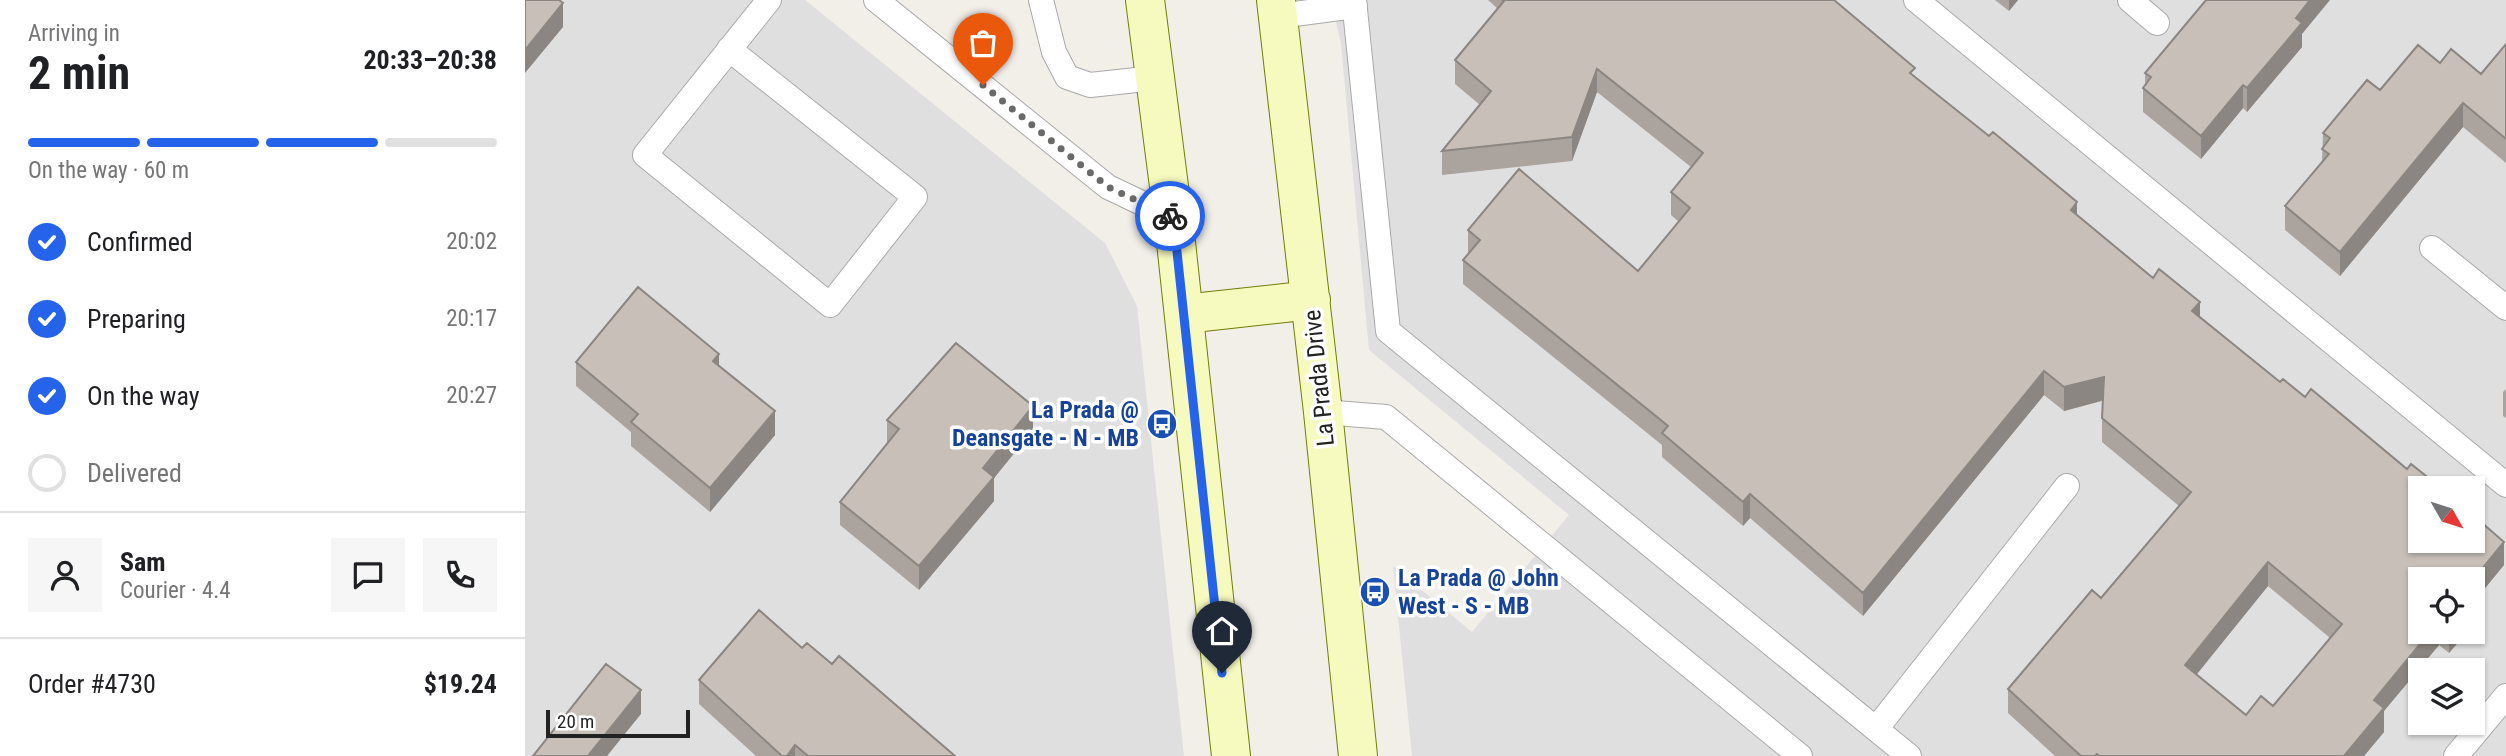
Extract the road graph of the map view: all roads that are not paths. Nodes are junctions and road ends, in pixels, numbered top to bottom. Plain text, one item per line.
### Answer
1 (769, 0) edge
2 (877, 0) edge
3 (1041, 0) edge
4 (1145, 0) edge
5 (1916, 0) edge
6 (2130, 0) edge
7 (1354, 3) edge
8 (1278, 8) edge
9 (2157, 23) dead end
10 (729, 49) junction
11 (1155, 78) junction
12 (1173, 218) junction
13 (2432, 248) dead end
14 (1311, 300) junction
15 (2506, 308) edge
16 (1184, 314) junction
17 (1323, 412) junction
18 (2506, 485) edge
19 (2067, 486) dead end
20 (2506, 696) edge
21 (1876, 729) junction
22 (1231, 756) edge
23 (1357, 756) edge
24 (1800, 756) edge
25 (1909, 756) edge
26 (2456, 756) edge

1 - 10 lane
2 - 12 lane
3 - 11 lane
4 - 11 main road
5 - 18 lane
6 - 9 lane
7 - 8 lane
7 - 21 lane
8 - 14 main road, La Prada Drive
10 - 10 lane
11 - 12 main road
12 - 16 main road
13 - 15 lane
14 - 16 main road
14 - 17 main road, La Prada Drive
16 - 22 main road
17 - 23 main road, La Prada Drive
17 - 24 lane
19 - 21 lane
20 - 26 lane
21 - 25 lane

